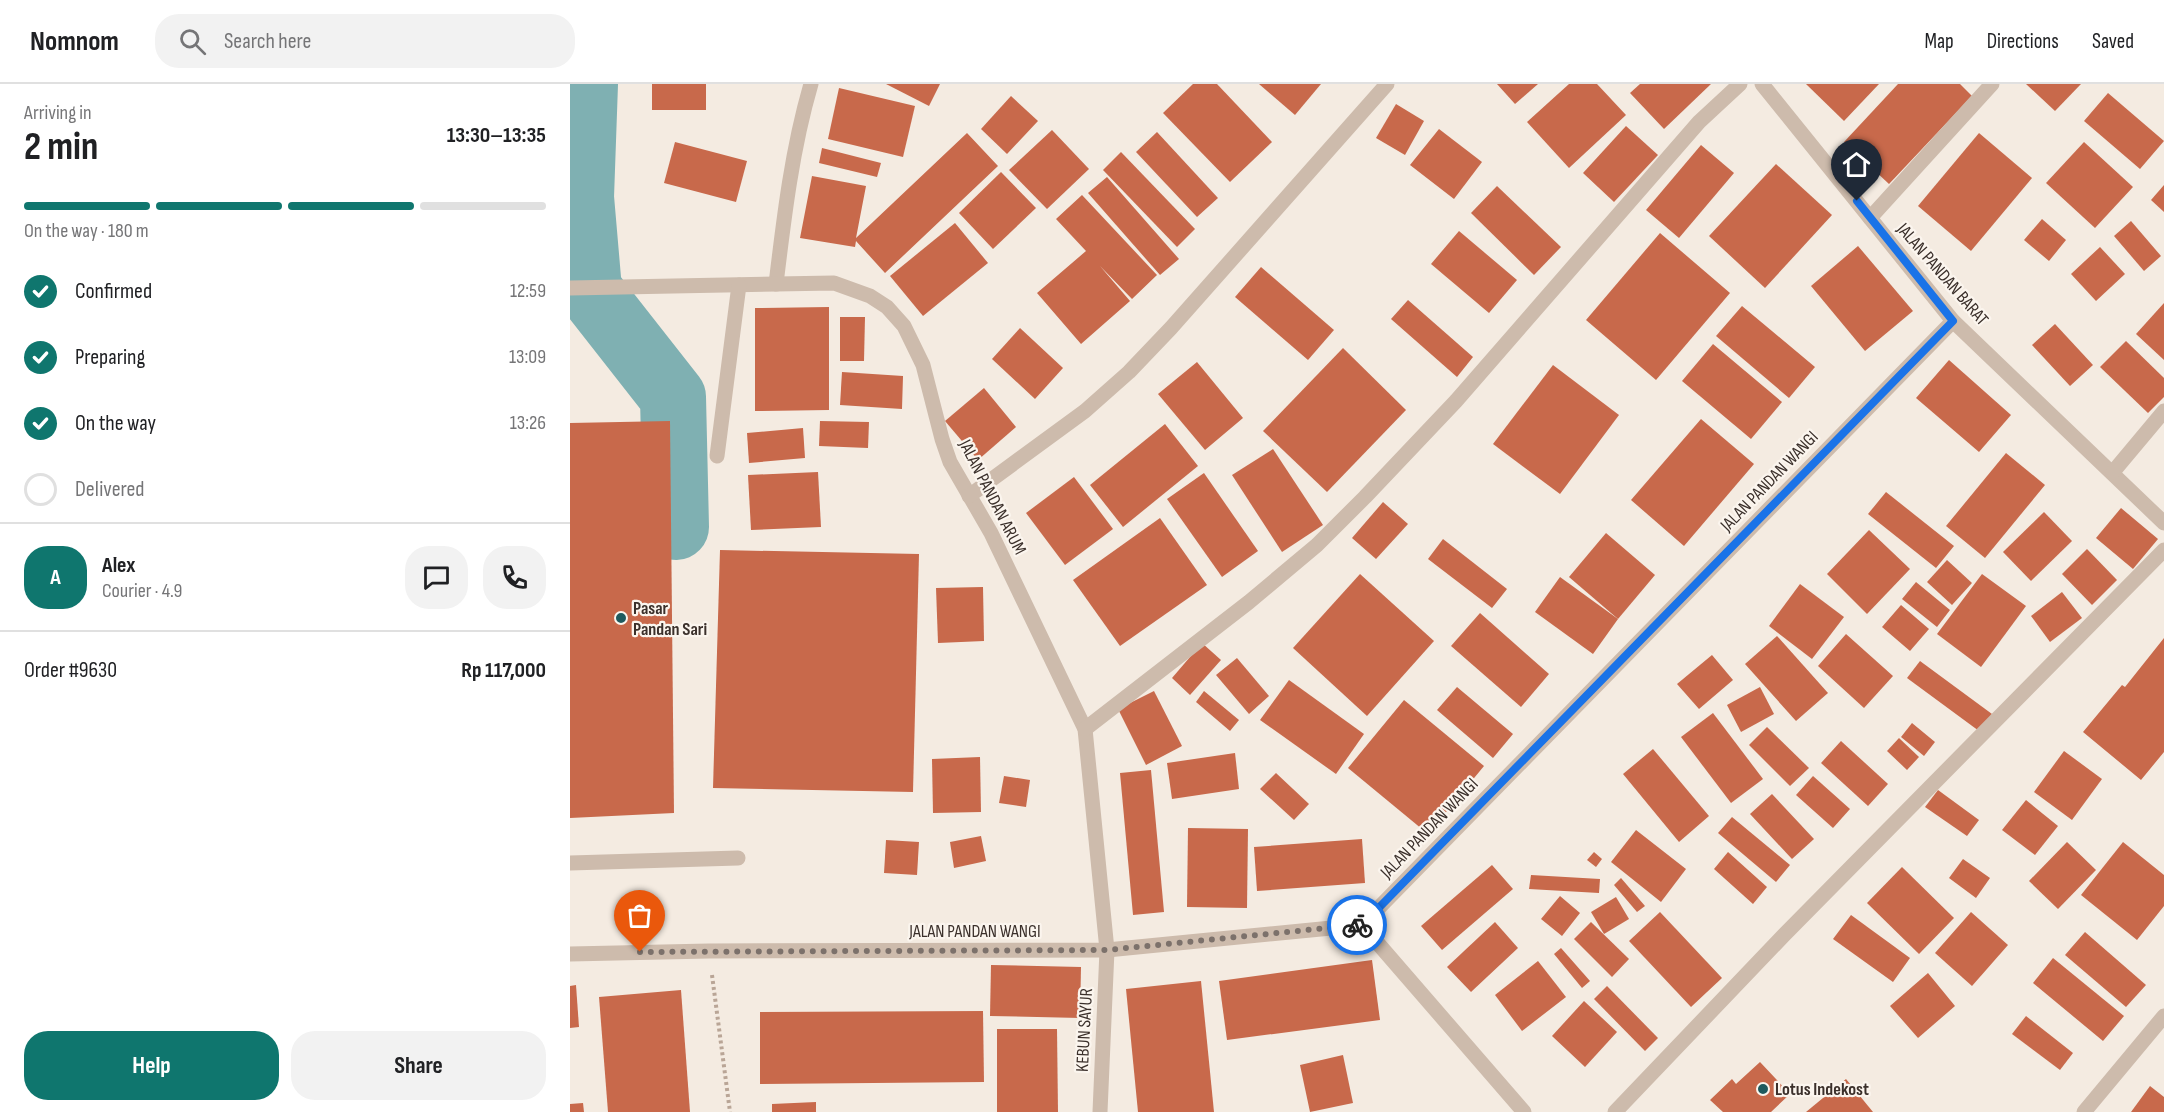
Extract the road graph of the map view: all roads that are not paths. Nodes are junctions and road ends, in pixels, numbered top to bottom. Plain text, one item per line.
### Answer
1 (811, 84) edge
2 (1387, 84) edge
3 (1740, 84) edge
4 (1762, 84) edge
5 (1992, 84) edge
6 (1870, 218) junction
7 (776, 284) junction
8 (739, 285) junction
9 (571, 288) edge
10 (1953, 321) junction
11 (2164, 411) edge
12 (717, 456) dead end
13 (2113, 472) junction
14 (969, 496) junction
15 (2164, 523) edge
16 (2164, 550) edge
17 (1085, 729) junction
18 (738, 858) dead end
19 (570, 863) edge
20 (1362, 925) junction
21 (1107, 950) junction
22 (570, 954) edge
23 (2164, 1016) edge
24 (1100, 1112) edge
25 (1524, 1112) edge
26 (1615, 1112) edge
27 (2084, 1112) edge

1 - 7 street
2 - 14 street
3 - 17 street
4 - 6 street, JALAN PANDAN BARAT
5 - 6 street
6 - 10 street, JALAN PANDAN BARAT
7 - 8 street, JALAN PANDAN ARUM
7 - 14 street, JALAN PANDAN ARUM
8 - 9 street, JALAN PANDAN ARUM
8 - 12 street
10 - 13 street, JALAN PANDAN BARAT
10 - 20 street, JALAN PANDAN WANGI
11 - 13 street
13 - 15 street, JALAN PANDAN BARAT
14 - 17 street, JALAN PANDAN ARUM
16 - 26 street
17 - 21 street, JALAN PANDAN ARUM
18 - 19 street
20 - 21 street, JALAN PANDAN WANGI
20 - 25 street
21 - 22 street, JALAN PANDAN WANGI
21 - 24 street, KEBUN SAYUR
23 - 27 street

